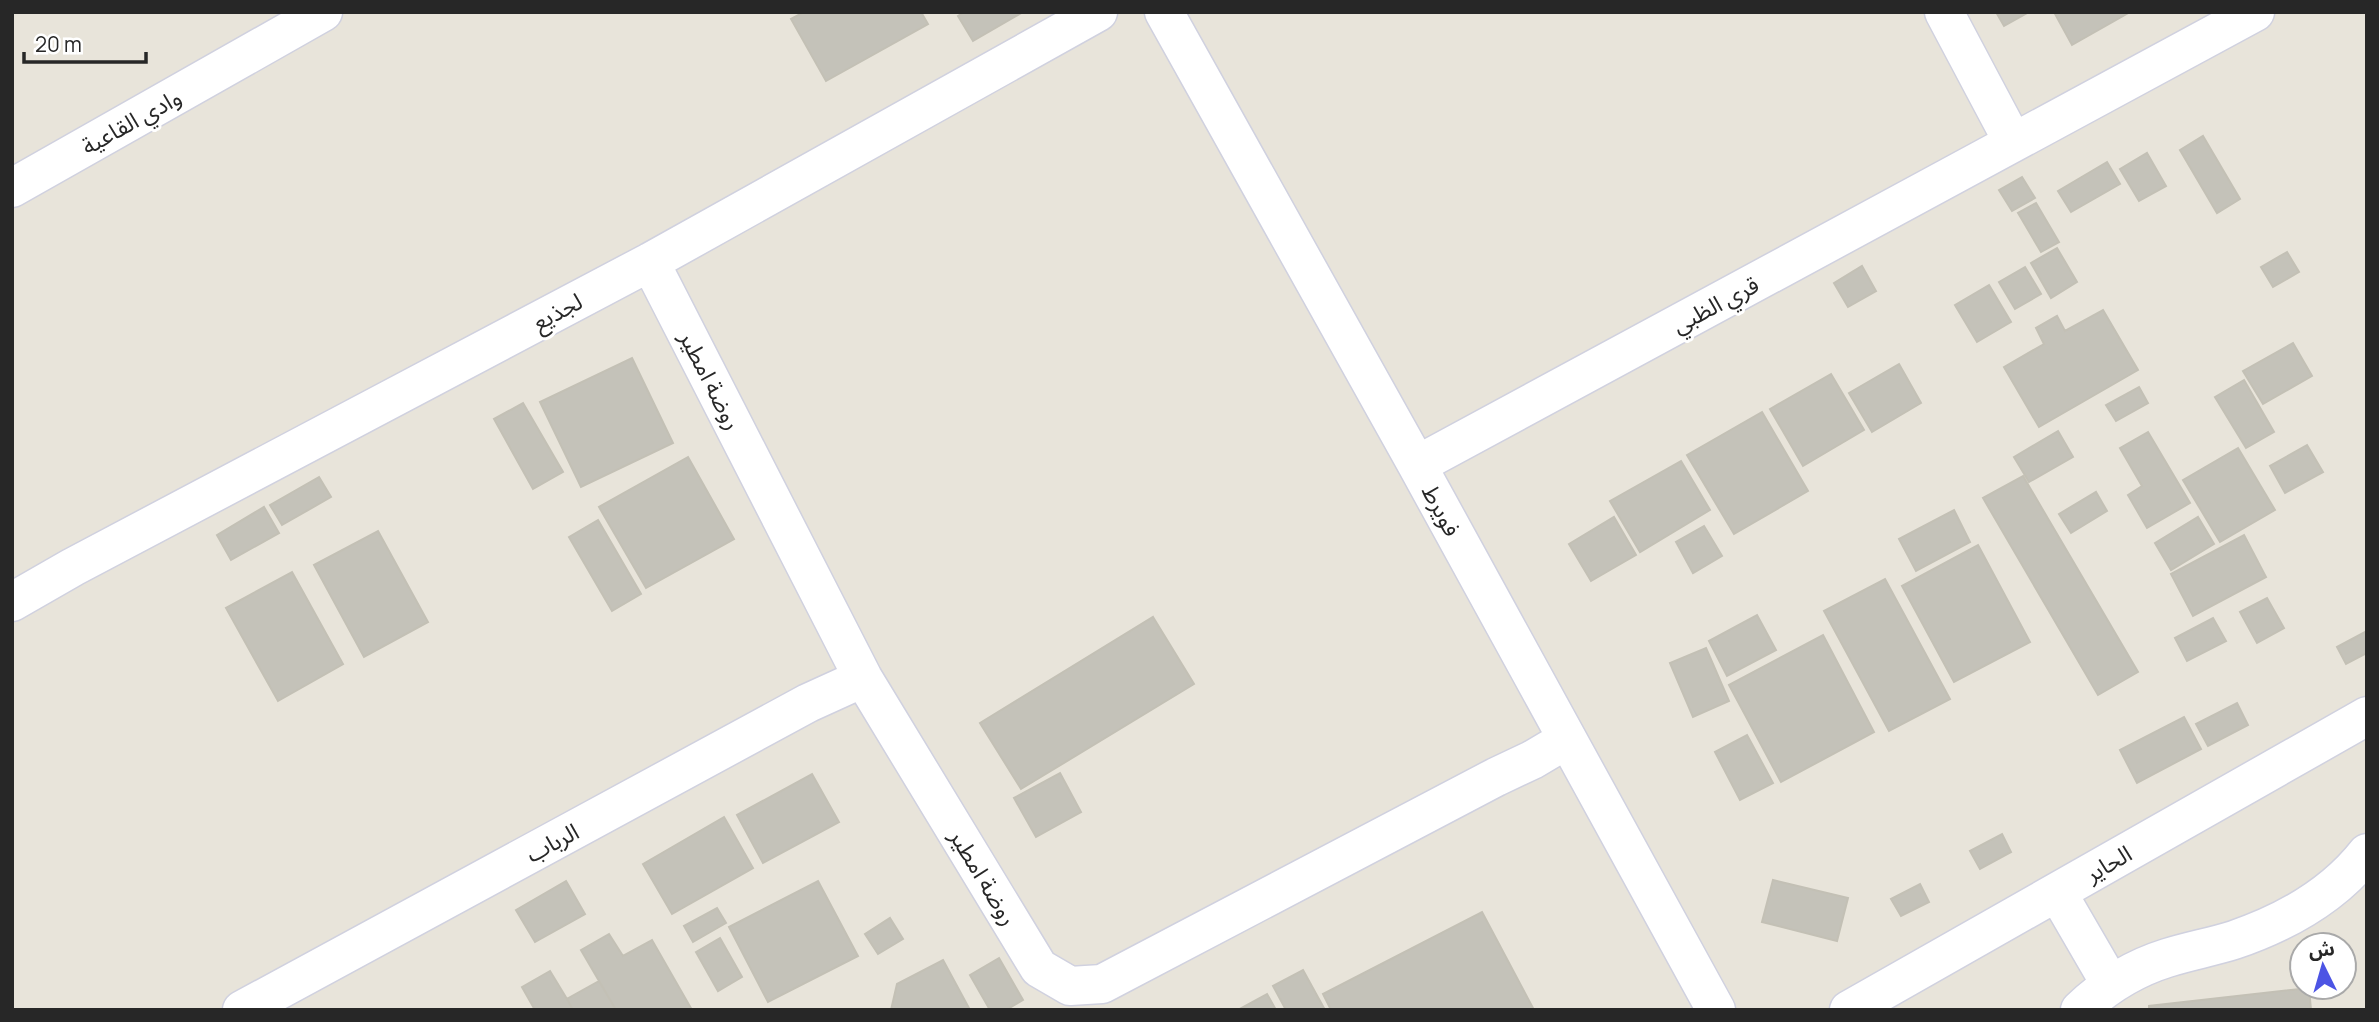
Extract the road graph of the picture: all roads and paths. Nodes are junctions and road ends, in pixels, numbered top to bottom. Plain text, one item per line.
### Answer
1 (323, 12) edge
2 (1098, 12) edge
3 (1164, 12) edge
4 (1944, 12) edge
5 (2255, 12) edge
6 (2012, 142) junction
7 (12, 188) edge
8 (650, 262) junction
9 (1417, 465) junction
10 (12, 602) edge
11 (863, 678) junction
12 (2367, 716) edge
13 (1566, 740) junction
14 (2367, 853) edge
15 (2057, 892) junction
16 (2111, 985) junction
17 (242, 1010) edge
18 (1716, 1010) edge
19 (1849, 1010) edge
20 (2080, 1010) edge

1 - 7 street, وادي القاعية
2 - 8 street, لجذيع
3 - 9 street, فويرط
4 - 6 street
5 - 6 street, قري الظبي
6 - 9 street, قري الظبي
8 - 10 street, لجذيع
8 - 11 street, روضة امطير
9 - 13 street, فويرط
11 - 13 street, روضة امطير
11 - 17 street, الرباب
12 - 15 street, الحاير
13 - 18 street, فويرط
14 - 16 street
15 - 16 street
15 - 19 street, الحاير
16 - 20 street

